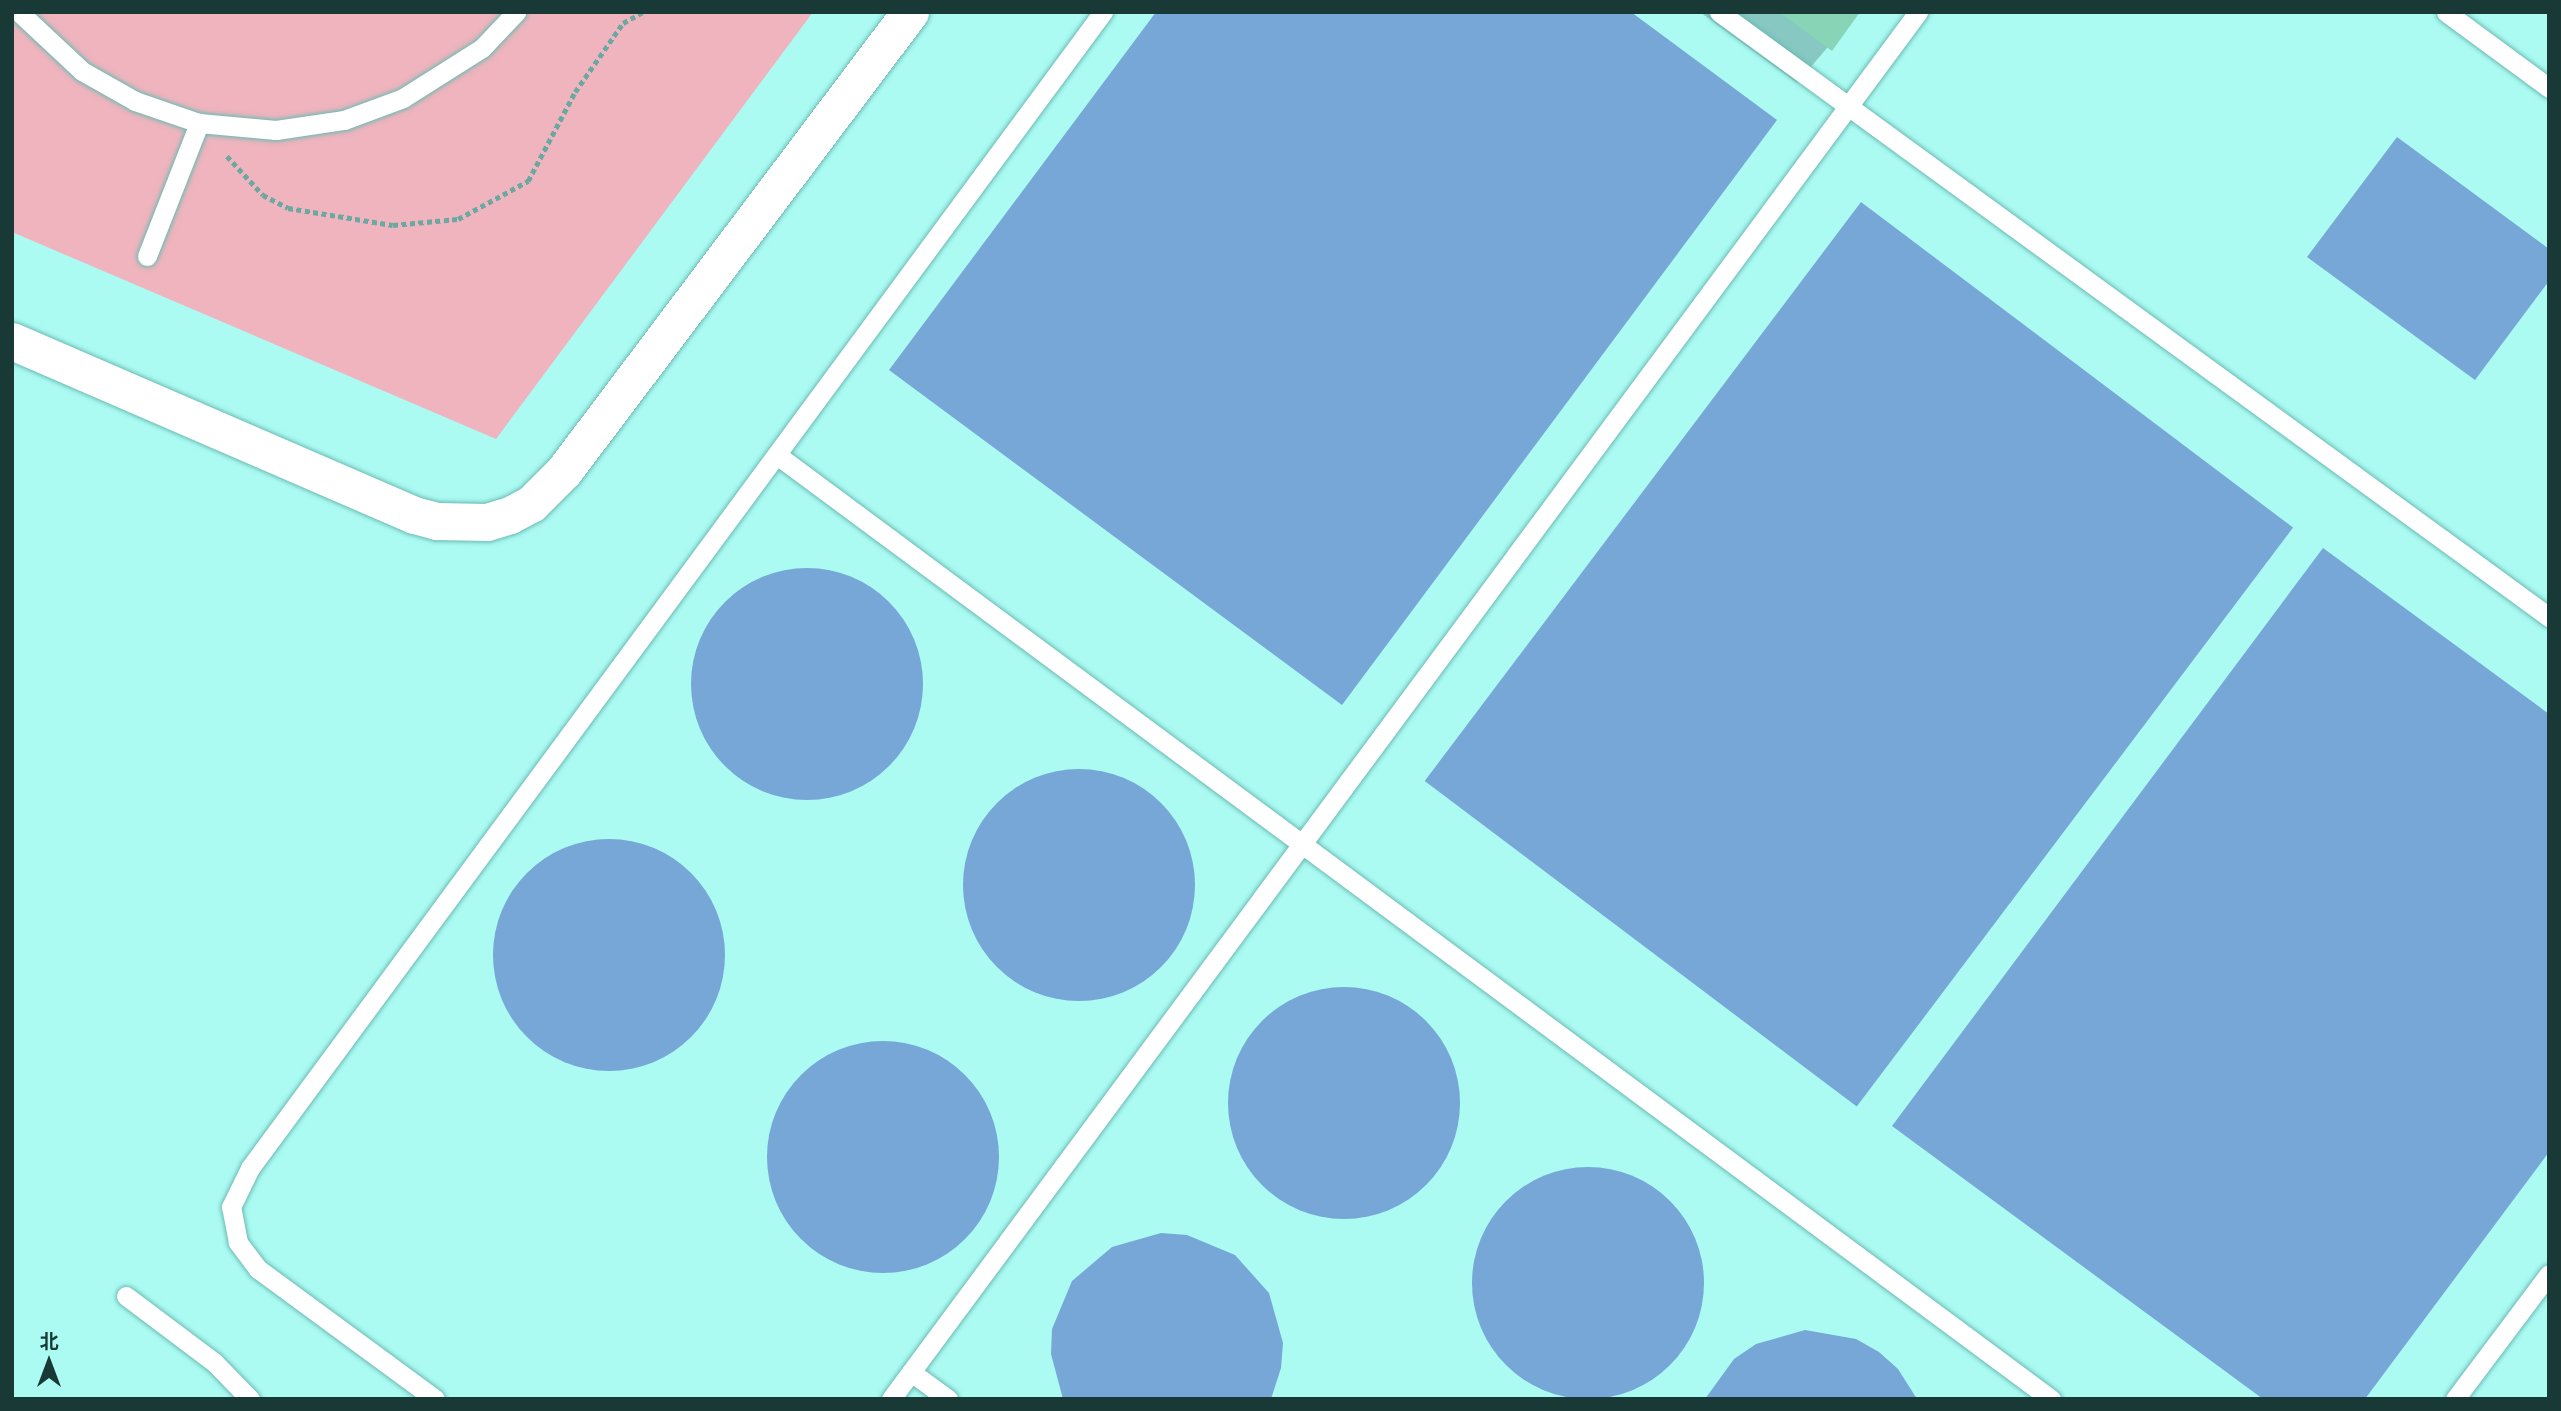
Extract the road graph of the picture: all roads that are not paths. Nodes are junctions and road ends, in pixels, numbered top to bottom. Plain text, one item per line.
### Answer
1 (19, 12) edge
2 (516, 12) edge
3 (910, 12) edge
4 (1103, 12) edge
5 (1719, 12) edge
6 (1917, 12) edge
7 (2446, 12) edge
8 (2549, 88) edge
9 (1849, 107) junction
10 (199, 123) junction
11 (147, 256) dead end
12 (12, 341) edge
13 (777, 455) junction
14 (2549, 617) edge
15 (1303, 844) junction
16 (2549, 1274) edge
17 (126, 1296) dead end
18 (911, 1372) junction
19 (250, 1399) edge
20 (435, 1399) edge
21 (891, 1399) edge
22 (948, 1399) edge
23 (2051, 1399) edge
24 (2455, 1399) edge

1 - 10 lane
2 - 10 lane
3 - 12 street
4 - 13 lane
5 - 9 lane
6 - 9 lane
7 - 8 lane
9 - 14 lane
9 - 15 lane
10 - 11 lane
13 - 15 lane
13 - 20 lane
15 - 18 lane
15 - 23 lane
16 - 24 lane
17 - 19 lane
18 - 21 lane
18 - 22 lane

